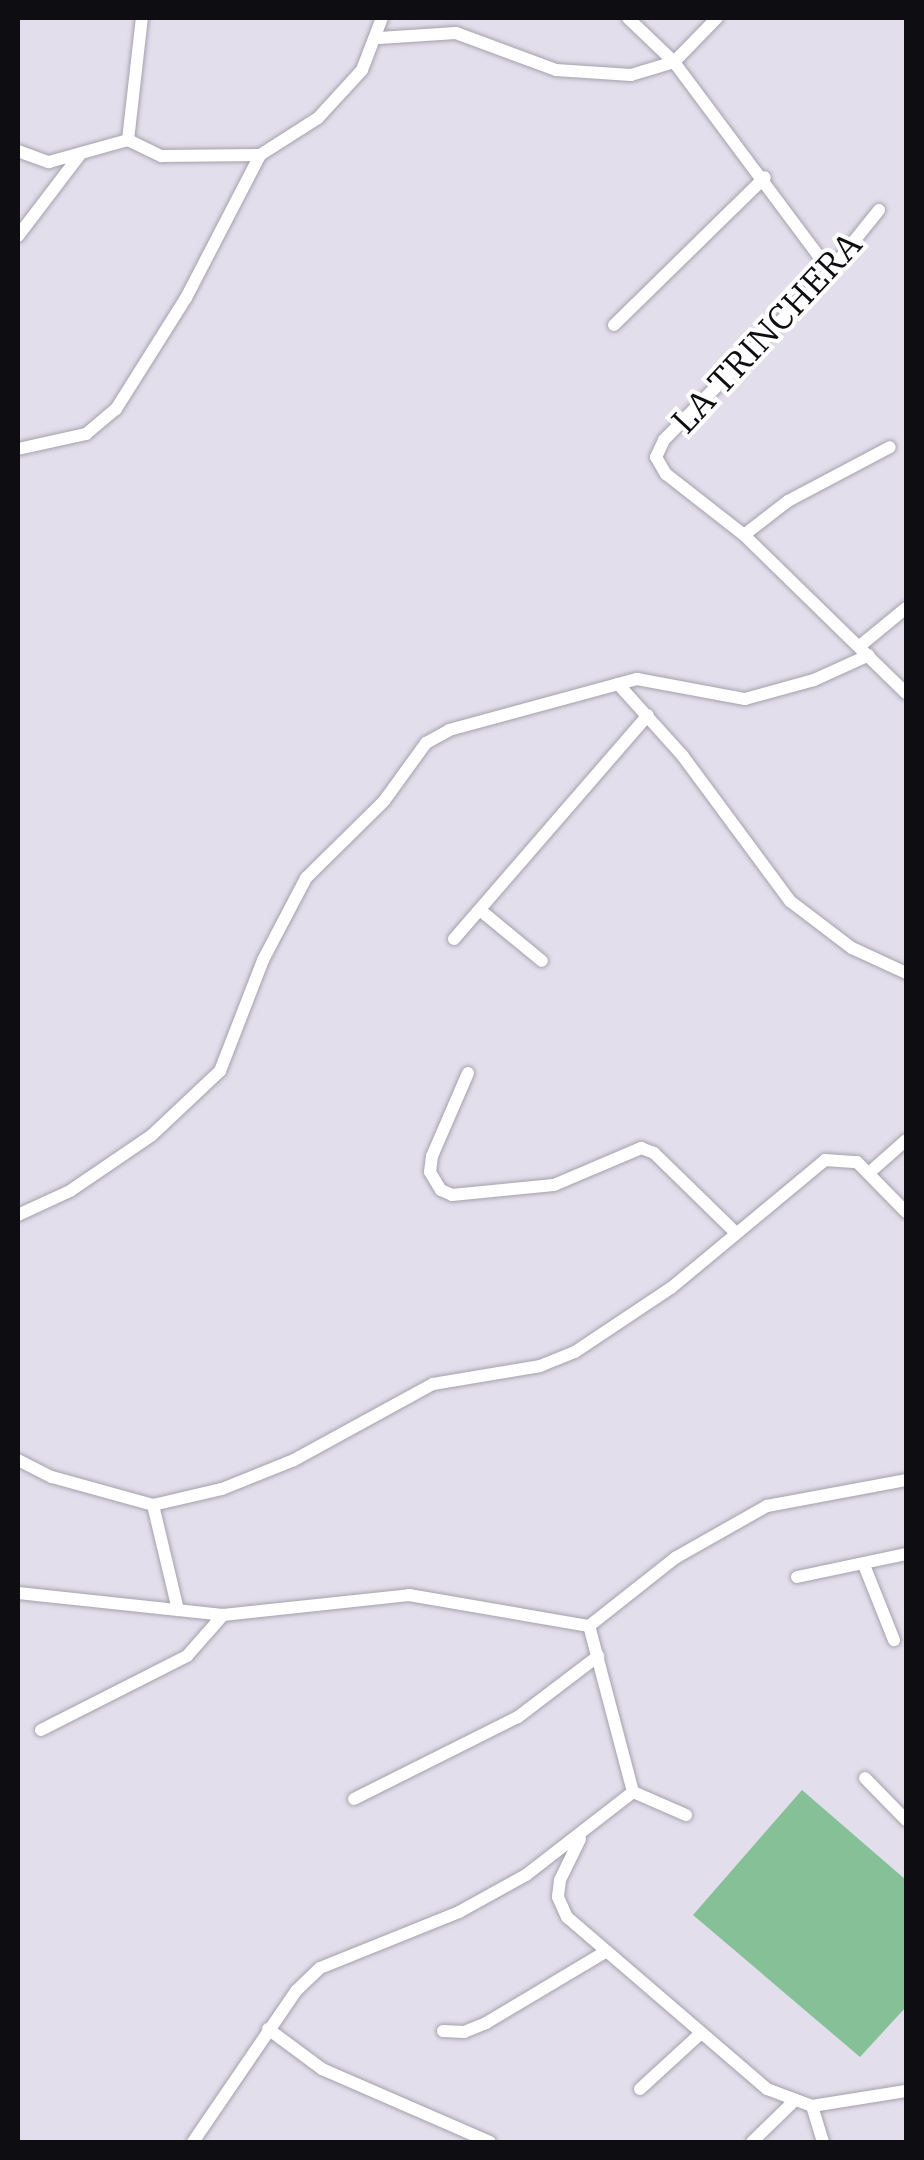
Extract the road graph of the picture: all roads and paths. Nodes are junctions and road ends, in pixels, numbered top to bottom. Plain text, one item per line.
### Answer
1 (142, 18) edge
2 (382, 18) edge
3 (628, 18) edge
4 (718, 18) edge
5 (379, 38) junction
6 (674, 62) junction
7 (128, 140) junction
8 (18, 151) edge
9 (260, 155) junction
10 (79, 156) junction
11 (764, 177) junction
12 (879, 210) dead end
13 (18, 236) edge
14 (830, 271) junction
15 (614, 325) dead end
16 (890, 447) dead end
17 (18, 449) edge
18 (744, 534) junction
19 (906, 608) edge
20 (865, 650) junction
21 (618, 684) junction
22 (906, 694) edge
23 (648, 715) junction
24 (480, 910) junction
25 (454, 939) dead end
26 (542, 961) dead end
27 (906, 973) edge
28 (468, 1072) dead end
29 (906, 1140) edge
30 (870, 1172) junction
31 (906, 1212) edge
32 (18, 1215) edge
33 (736, 1232) junction
34 (18, 1460) edge
35 (906, 1480) edge
36 (153, 1504) junction
37 (906, 1554) edge
38 (864, 1565) junction
39 (796, 1577) dead end
40 (18, 1592) edge
41 (178, 1610) junction
42 (224, 1615) junction
43 (589, 1626) junction
44 (894, 1640) dead end
45 (598, 1656) junction
46 (41, 1730) dead end
47 (865, 1778) dead end
48 (633, 1792) junction
49 (354, 1799) dead end
50 (686, 1815) dead end
51 (906, 1820) edge
52 (580, 1839) junction
53 (606, 1952) junction
54 (268, 2029) junction
55 (443, 2031) dead end
56 (700, 2034) junction
57 (640, 2090) dead end
58 (906, 2091) edge
59 (793, 2102) junction
60 (812, 2106) junction
61 (192, 2142) edge
62 (490, 2142) edge
63 (752, 2142) edge
64 (823, 2142) edge

1 - 7 street
2 - 5 street
3 - 6 street
4 - 6 street
5 - 6 street
5 - 9 street
6 - 11 street
7 - 9 street
7 - 10 street
8 - 10 street
9 - 17 street
10 - 13 street
11 - 14 street
11 - 15 street
12 - 14 street, LA TRINCHERA
14 - 18 street, LA TRINCHERA
16 - 18 street
18 - 20 street
19 - 20 street
20 - 21 street
20 - 22 street
21 - 23 street
21 - 32 street
23 - 24 street
23 - 27 street
24 - 25 street
24 - 26 street
28 - 33 street
29 - 30 street
30 - 31 street
30 - 33 street
33 - 36 street
34 - 36 street
35 - 43 street
36 - 41 street
37 - 38 street
38 - 39 street
38 - 44 street
40 - 41 street
41 - 42 street
42 - 43 street
42 - 46 street
43 - 45 street
45 - 48 street
45 - 49 street
47 - 51 street
48 - 50 street
48 - 52 street
52 - 53 street
52 - 54 street
53 - 55 street
53 - 56 street
54 - 61 street
54 - 62 street
56 - 57 street
56 - 59 street
58 - 60 street
59 - 60 street
59 - 63 street
60 - 64 street

